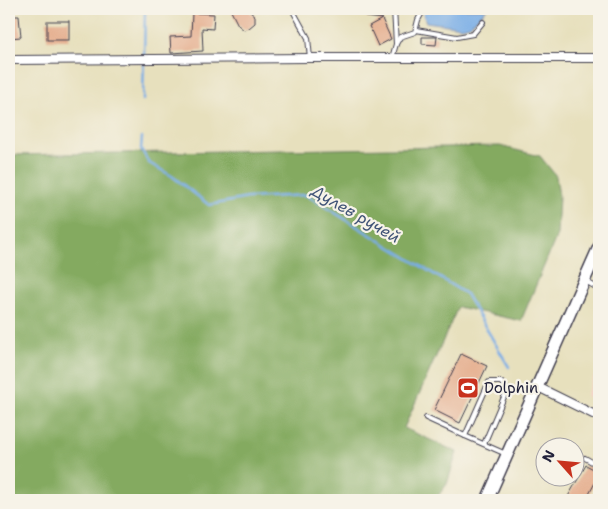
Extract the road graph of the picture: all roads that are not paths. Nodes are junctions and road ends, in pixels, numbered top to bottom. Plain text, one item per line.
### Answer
1 (292, 9) edge
2 (394, 9) edge
3 (424, 9) edge
4 (483, 22) dead end
5 (416, 30) junction
6 (396, 44) junction
7 (310, 58) junction
8 (392, 58) junction
9 (599, 58) edge
10 (9, 60) edge
11 (599, 247) edge
12 (585, 281) junction
13 (599, 289) edge
14 (538, 387) junction
15 (599, 417) edge
16 (426, 418) dead end
17 (465, 436) junction
18 (484, 444) junction
19 (508, 454) junction
20 (586, 458) dead end
21 (599, 466) edge
22 (599, 493) edge
23 (487, 500) edge
24 (595, 500) edge

1 - 7 lane
2 - 6 lane
3 - 5 lane
4 - 5 lane
5 - 6 lane
6 - 8 lane
7 - 8 street
7 - 10 street
8 - 9 street
11 - 12 main road
12 - 13 lane
12 - 14 main road
14 - 15 street
14 - 19 main road
16 - 17 lane
17 - 18 lane
17 - 18 lane
18 - 19 lane
19 - 23 main road
20 - 21 lane
22 - 24 lane

